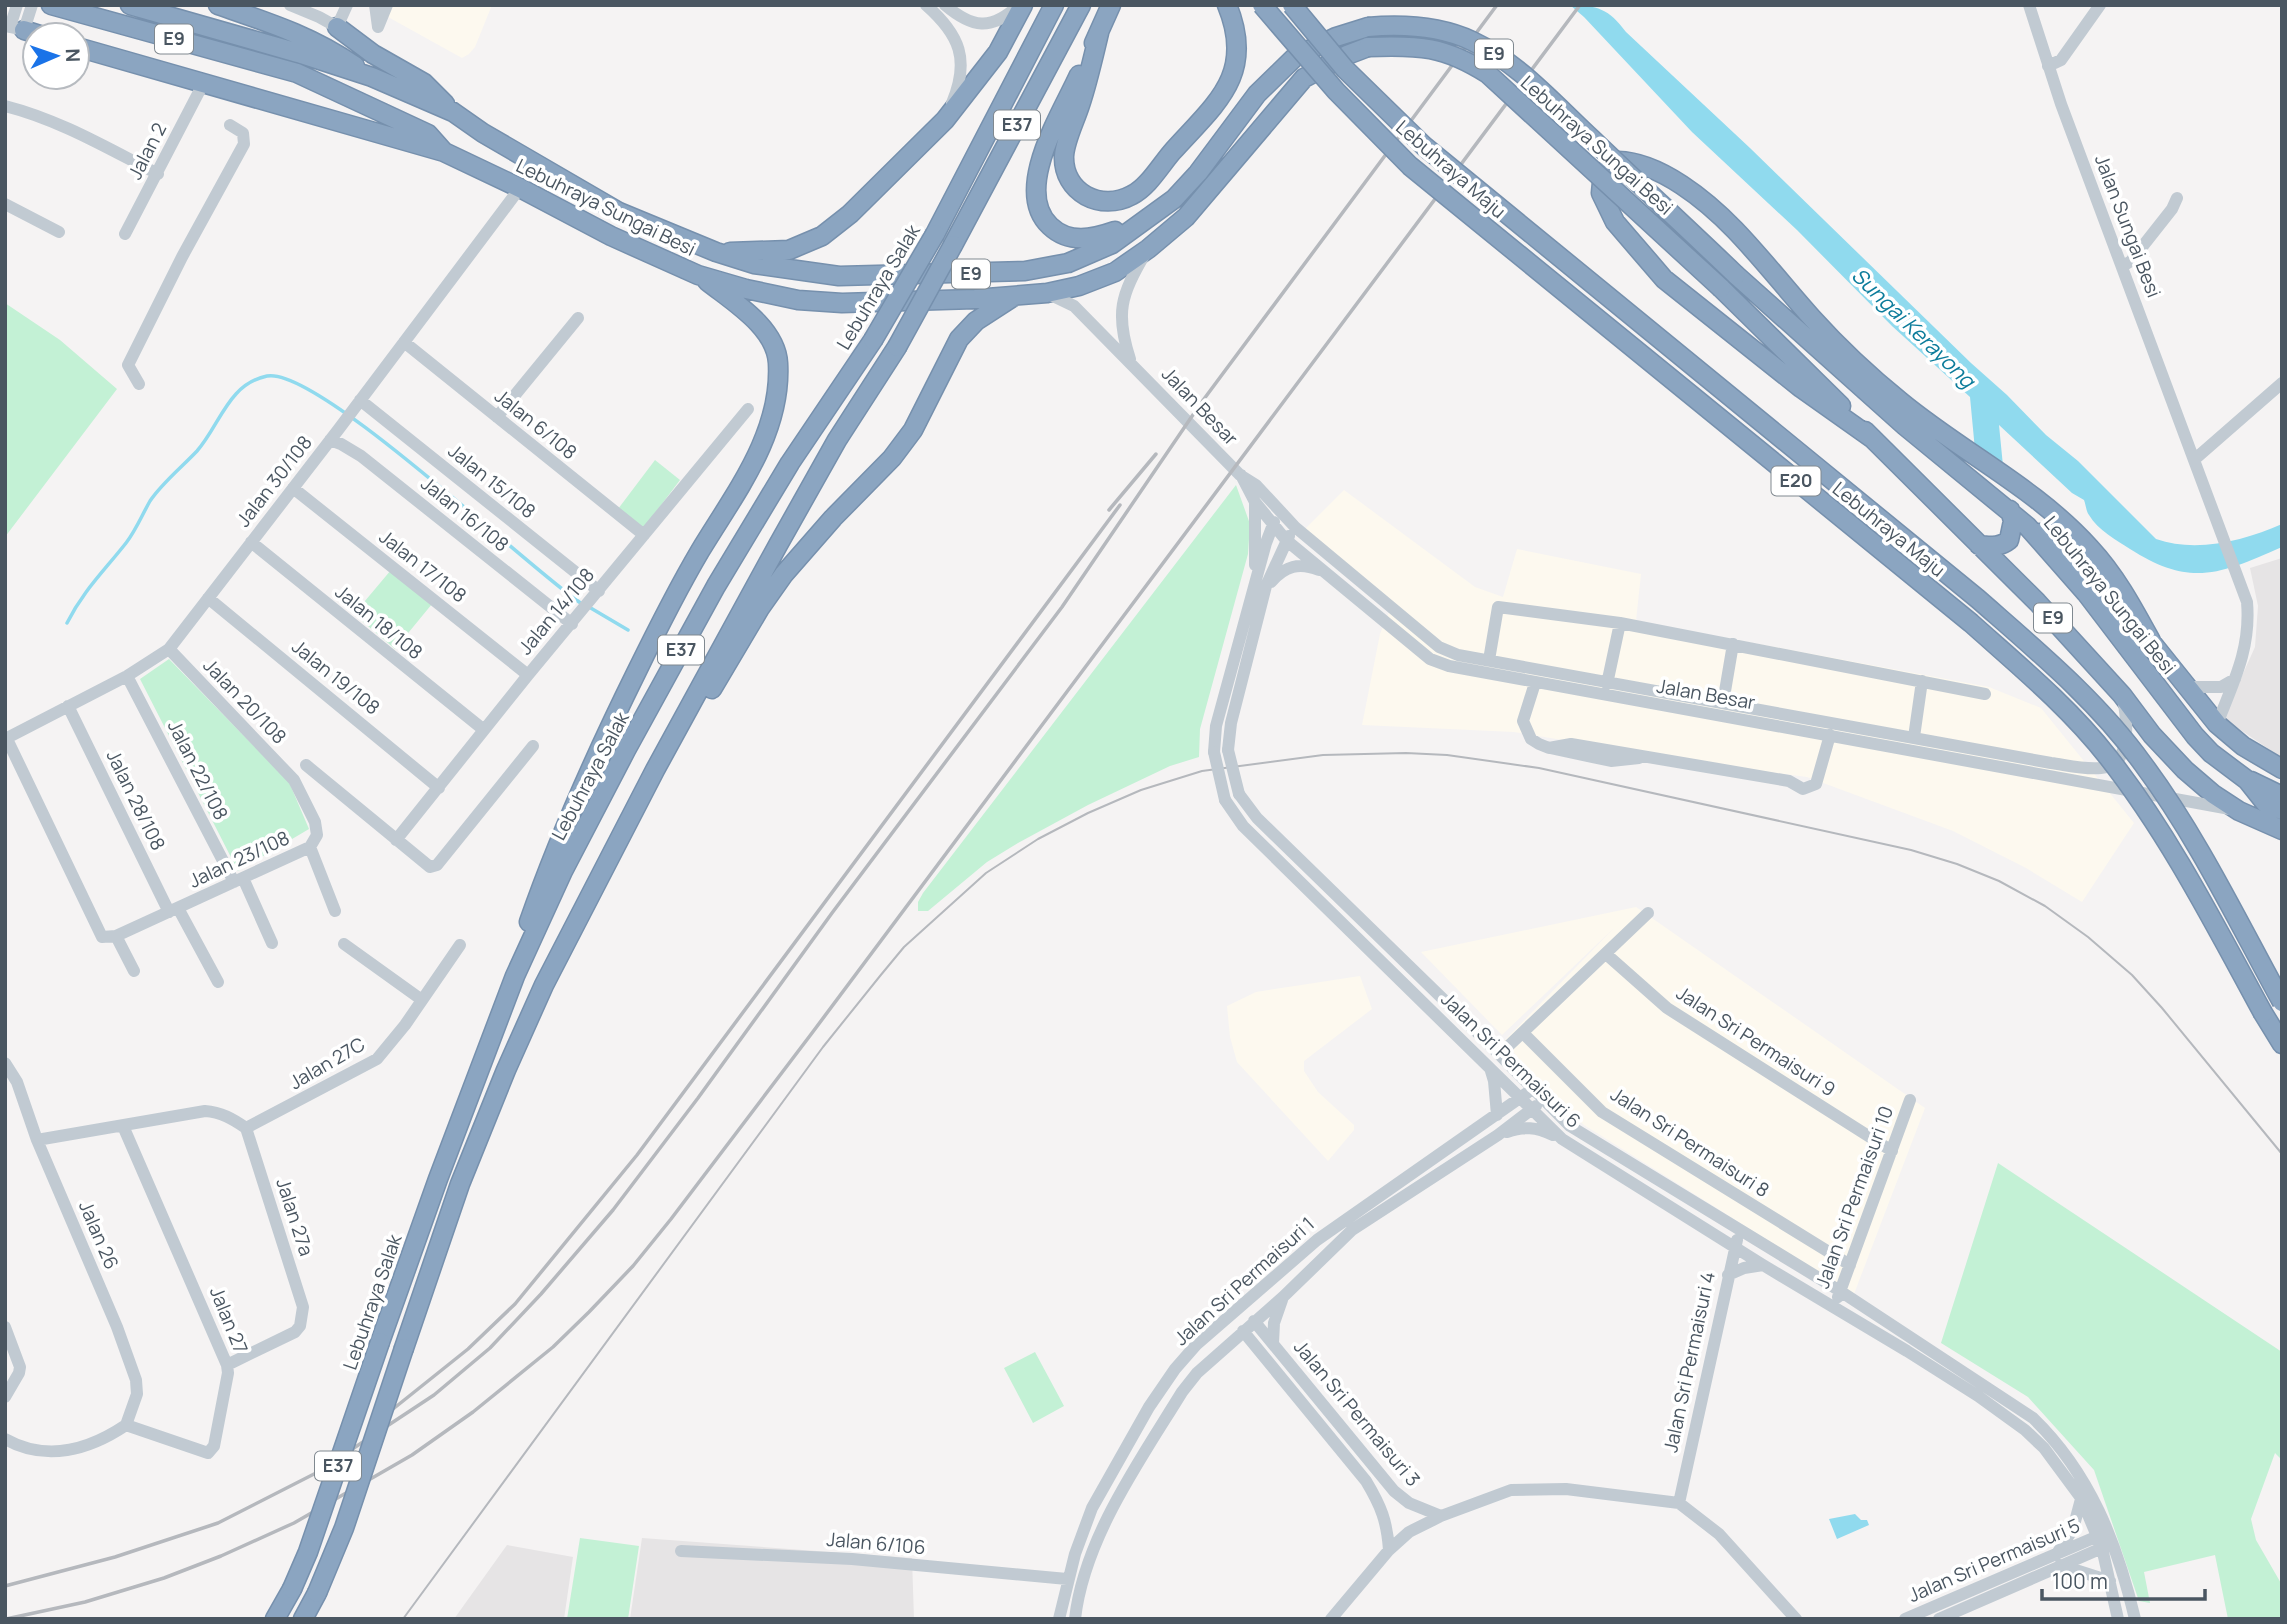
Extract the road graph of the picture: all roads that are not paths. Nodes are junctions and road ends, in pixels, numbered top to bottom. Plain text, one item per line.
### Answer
1 (16, 5) edge
2 (32, 5) edge
3 (51, 5) edge
4 (130, 5) edge
5 (218, 5) edge
6 (290, 5) edge
7 (347, 5) edge
8 (375, 5) edge
9 (387, 5) edge
10 (926, 5) edge
11 (945, 5) edge
12 (1021, 5) edge
13 (1054, 5) edge
14 (1081, 5) edge
15 (1111, 5) edge
16 (1227, 5) edge
17 (1262, 5) edge
18 (1292, 5) edge
19 (2029, 5) edge
20 (2100, 5) edge
21 (337, 27) junction
22 (20, 29) edge
23 (1099, 33) junction
24 (91, 51) edge
25 (2048, 66) junction
26 (372, 77) junction
27 (203, 84) junction
28 (5, 106) edge
29 (453, 112) junction
30 (945, 120) junction
31 (230, 125) dead end
32 (444, 152) junction
33 (158, 174) junction
34 (520, 188) junction
35 (2177, 198) dead end
36 (5, 204) edge
37 (1145, 221) junction
38 (59, 232) dead end
39 (125, 234) dead end
40 (1148, 249) junction
41 (716, 252) junction
42 (2123, 265) junction
43 (698, 275) junction
44 (1047, 293) junction
45 (1016, 295) junction
46 (578, 318) dead end
47 (404, 342) junction
48 (1131, 363) junction
49 (2282, 383) edge
50 (139, 384) dead end
51 (359, 402) junction
52 (748, 409) dead end
53 (497, 417) junction
54 (334, 435) junction
55 (1873, 439) junction
56 (2195, 459) junction
57 (1240, 475) junction
58 (293, 488) junction
59 (1255, 502) junction
60 (2010, 510) junction
61 (1281, 513) junction
62 (1272, 525) junction
63 (2027, 526) junction
64 (1295, 527) junction
65 (644, 535) junction
66 (1286, 540) junction
67 (251, 542) junction
68 (1979, 545) junction
69 (1326, 573) junction
70 (1261, 585) junction
71 (595, 596) junction
72 (208, 598) junction
73 (576, 620) junction
74 (1620, 623) junction
75 (2151, 641) junction
76 (1732, 644) junction
77 (169, 649) junction
78 (1489, 660) junction
79 (528, 675) junction
80 (127, 676) junction
81 (2235, 678) junction
82 (1922, 681) junction
83 (1535, 683) junction
84 (1607, 684) junction
85 (2189, 687) junction
86 (1985, 694) dead end
87 (2122, 695) junction
88 (1723, 704) junction
89 (68, 706) junction
90 (2217, 723) junction
91 (484, 730) junction
92 (1830, 735) junction
93 (1913, 737) junction
94 (6, 739) edge
95 (533, 746) dead end
96 (1996, 760) junction
97 (306, 765) dead end
98 (2282, 769) edge
99 (655, 770) junction
100 (294, 780) joint
101 (2247, 780) junction
102 (439, 788) junction
103 (2282, 796) edge
104 (2282, 810) edge
105 (2239, 811) junction
106 (2282, 830) edge
107 (396, 840) junction
108 (310, 847) junction
109 (238, 880) junction
110 (174, 910) junction
111 (335, 911) dead end
112 (1648, 913) dead end
113 (116, 936) junction
114 (272, 943) dead end
115 (344, 944) dead end
116 (460, 945) dead end
117 (1606, 954) junction
118 (134, 971) dead end
119 (515, 976) junction
120 (218, 982) dead end
121 (422, 1000) junction
122 (2282, 1002) edge
123 (1523, 1033) junction
124 (2282, 1044) edge
125 (1500, 1054) junction
126 (5, 1063) edge
127 (1489, 1066) junction
128 (1532, 1088) junction
129 (1521, 1098) junction
130 (1545, 1100) junction
131 (1910, 1100) dead end
132 (1531, 1109) junction
133 (1497, 1115) junction
134 (123, 1126) junction
135 (246, 1128) junction
136 (1498, 1135) junction
137 (1562, 1139) junction
138 (37, 1140) junction
139 (1892, 1151) junction
140 (1739, 1230) junction
141 (1735, 1247) junction
142 (1763, 1265) junction
143 (1850, 1265) junction
144 (1728, 1275) junction
145 (1840, 1291) junction
146 (1254, 1297) junction
147 (1283, 1297) junction
148 (1834, 1308) junction
149 (1246, 1323) junction
150 (1222, 1324) junction
151 (5, 1327) edge
152 (1273, 1343) junction
153 (1226, 1346) junction
154 (1255, 1346) junction
155 (227, 1365) junction
156 (5, 1397) edge
157 (1149, 1407) junction
158 (1166, 1419) junction
159 (127, 1425) junction
160 (5, 1439) edge
161 (2081, 1498) junction
162 (1679, 1503) junction
163 (1441, 1516) junction
164 (2105, 1521) junction
165 (2102, 1541) junction
166 (1389, 1550) junction
167 (681, 1551) dead end
168 (2116, 1551) junction
169 (2059, 1559) junction
170 (1067, 1579) junction
171 (2110, 1581) junction
172 (275, 1619) edge
173 (303, 1619) edge
174 (1059, 1619) edge
175 (1075, 1619) edge
176 (1331, 1619) edge
177 (1796, 1619) edge
178 (1905, 1619) edge
179 (1939, 1619) edge
180 (2118, 1619) edge
181 (2135, 1619) edge

1 - 22 street
2 - 22 street
3 - 32 highway, Lebuhraya Sungai Besi / E9
4 - 26 highway, Lebuhraya Sungai Besi / E9
5 - 26 highway
6 - 21 street
7 - 21 street
8 - 9 street
10 - 30 street
11 - 12 street
12 - 30 highway
13 - 119 highway, Lebuhraya Salak / E37, bridge
14 - 99 highway, E37, bridge
15 - 23 highway
16 - 23 highway
17 - 124 highway, Lebuhraya Maju / E20, bridge
18 - 122 highway, Lebuhraya Maju / E20, bridge
19 - 25 street, Jalan Sungai Besi
20 - 25 street
21 - 29 highway
23 - 37 highway
24 - 27 highway
25 - 42 street, Jalan Sungai Besi
26 - 29 highway, Lebuhraya Sungai Besi / E9
27 - 32 highway
27 - 33 street, Jalan 2
28 - 33 street
29 - 41 highway, Lebuhraya Sungai Besi / E9
30 - 41 highway
31 - 50 street
32 - 34 highway, Lebuhraya Sungai Besi / E9
33 - 39 street, Jalan 2
34 - 43 highway, Lebuhraya Sungai Besi / E9
34 - 47 street, Jalan 30/108
35 - 42 street
36 - 38 street
37 - 41 highway, Lebuhraya Sungai Besi / E9
37 - 60 highway, Lebuhraya Sungai Besi / E9, bridge
40 - 44 highway, Lebuhraya Sungai Besi / E9
40 - 48 street
40 - 55 highway, Lebuhraya Sungai Besi / E9, bridge
42 - 56 street, Jalan Sungai Besi
43 - 45 highway, Lebuhraya Sungai Besi / E9
43 - 119 highway
44 - 45 highway, Lebuhraya Sungai Besi / E9
44 - 48 street, Jalan Besar
45 - 99 highway
46 - 53 street
47 - 51 street, Jalan 30/108
47 - 53 street, Jalan 6/108
48 - 57 street, Jalan Besar
49 - 56 street
51 - 54 street, Jalan 30/108
51 - 71 street, Jalan 15/108
52 - 65 street, Jalan 14/108
53 - 65 street, Jalan 6/108
54 - 58 street, Jalan 30/108
54 - 73 street, Jalan 16/108
55 - 68 highway, Lebuhraya Sungai Besi / E9
55 - 75 highway
56 - 81 street, Jalan Sungai Besi
57 - 59 street, Jalan Besar
57 - 61 street, Jalan Besar
58 - 67 street, Jalan 30/108
58 - 79 street, Jalan 17/108
59 - 62 street, Jalan Besar
59 - 70 street
60 - 63 highway, Lebuhraya Sungai Besi / E9
60 - 68 highway
61 - 62 street, Jalan Sri Permaisuri 6
61 - 64 street, Jalan Besar
62 - 66 street, Jalan Besar
62 - 70 street, Jalan Sri Permaisuri 6
63 - 75 highway
63 - 101 highway, Lebuhraya Sungai Besi / E9
64 - 66 street, Jalan Sri Permaisuri 6
64 - 78 street, Jalan Besar
65 - 71 street, Jalan 14/108
66 - 69 street, Jalan Besar
66 - 70 street, Jalan Sri Permaisuri 6
67 - 72 street, Jalan 30/108
67 - 91 street, Jalan 18/108
68 - 87 highway, Lebuhraya Sungai Besi / E9
69 - 70 street
69 - 83 street, Jalan Besar
70 - 125 street, Jalan Sri Permaisuri 6, bridge
70 - 127 street, Jalan Sri Permaisuri 6, bridge
71 - 73 street, Jalan 14/108
72 - 77 street, Jalan 30/108
72 - 102 street, Jalan 19/108
73 - 79 street, Jalan 14/108
74 - 76 street
74 - 78 street
74 - 84 street
75 - 85 highway
76 - 82 street
76 - 88 street
77 - 80 street, Jalan 30/108
77 - 100 street, Jalan 20/108
78 - 84 street, Jalan Besar
79 - 91 street, Jalan 14/108
80 - 89 street, Jalan 30/108
80 - 109 street, Jalan 22/108
81 - 85 street
81 - 90 street, Jalan Sungai Besi
82 - 86 street
82 - 93 street
83 - 92 street, Jalan Besar
83 - 92 street
84 - 88 street, Jalan Besar
85 - 90 highway
87 - 96 street, Jalan Besar
87 - 105 highway, Lebuhraya Sungai Besi / E9
88 - 93 street, Jalan Besar
89 - 94 street, Jalan 30/108
89 - 110 street, Jalan 28/108
90 - 98 highway
91 - 102 street, Jalan 14/108
92 - 96 street, Jalan Besar
93 - 96 street, Jalan Besar
94 - 113 street, Jalan 30/108
95 - 107 street
96 - 105 street, Jalan Besar
97 - 107 street
99 - 173 highway, E37, bridge
100 - 108 street, Jalan 23/108
101 - 103 highway
101 - 104 highway, Lebuhraya Sungai Besi / E9
102 - 107 street, Jalan 14/108
105 - 106 highway, Lebuhraya Sungai Besi / E9
108 - 109 street, Jalan 23/108
108 - 111 street
109 - 110 street, Jalan 23/108
109 - 114 street, Jalan 22/108
110 - 113 street, Jalan 23/108
110 - 120 street, Jalan 28/108
112 - 117 street
113 - 118 street
115 - 121 street
116 - 121 street, Jalan 27C
117 - 123 street
117 - 139 street, Jalan Sri Permaisuri 9
119 - 172 highway, Lebuhraya Salak / E37, bridge
121 - 135 street, Jalan 27C
123 - 125 street
123 - 143 street, Jalan Sri Permaisuri 8
125 - 128 street, Jalan Sri Permaisuri 6
126 - 138 street, Jalan 26
127 - 129 street, Jalan Sri Permaisuri 6
127 - 133 street
128 - 129 street, Jalan Sri Permaisuri 1
128 - 130 street, Jalan Sri Permaisuri 6
129 - 132 street, Jalan Sri Permaisuri 6
129 - 133 street, Jalan Sri Permaisuri 1
130 - 132 street, Jalan Sri Permaisuri 1
130 - 140 street, Jalan Sri Permaisuri 6
131 - 139 street, Jalan Sri Permaisuri 10
132 - 136 street, Jalan Sri Permaisuri 1
132 - 137 street, Jalan Sri Permaisuri 6
133 - 146 street, Jalan Sri Permaisuri 1
134 - 135 street
134 - 138 street
134 - 155 street, Jalan 27
135 - 155 street, Jalan 27a
136 - 137 street
136 - 147 street, Jalan Sri Permaisuri 1
137 - 141 street, Jalan Sri Permaisuri 6
138 - 159 street, Jalan 26
139 - 143 street, Jalan Sri Permaisuri 10
140 - 141 street, Jalan Sri Permaisuri 4
140 - 145 street, Jalan Sri Permaisuri 6
141 - 142 street, Jalan Sri Permaisuri 6
141 - 144 street, Jalan Sri Permaisuri 4
142 - 144 street
142 - 148 street, Jalan Sri Permaisuri 6
143 - 145 street, Jalan Sri Permaisuri 10
144 - 162 street, Jalan Sri Permaisuri 4
145 - 148 street, Jalan Sri Permaisuri 10
145 - 164 street, Jalan Sri Permaisuri 6
146 - 149 street
146 - 150 street, Jalan Sri Permaisuri 1
147 - 149 street, Jalan Sri Permaisuri 1
147 - 152 street
148 - 161 street, Jalan Sri Permaisuri 6
149 - 150 street
149 - 152 street, Jalan Sri Permaisuri 3
149 - 153 street, Jalan Sri Permaisuri 1
149 - 154 street, Jalan Sri Permaisuri 3
150 - 157 street, Jalan Sri Permaisuri 1
151 - 156 street
152 - 163 street, Jalan Sri Permaisuri 3
153 - 154 street
153 - 158 street, Jalan Sri Permaisuri 1
154 - 166 street, Jalan Sri Permaisuri 3
155 - 159 street, Jalan 27
157 - 158 street
157 - 170 street, Jalan Sri Permaisuri 1
158 - 175 street, Jalan Sri Permaisuri 1
159 - 160 street
161 - 165 street, Jalan Sri Permaisuri 6
161 - 169 street
162 - 163 street
162 - 177 street
163 - 166 street
164 - 165 street
164 - 168 street, Jalan Sri Permaisuri 6
165 - 168 street
165 - 169 street, Jalan Sri Permaisuri 5
165 - 171 street, Jalan Sri Permaisuri 6
166 - 176 street
167 - 170 street, Jalan 6/106
168 - 181 street, Jalan Sri Permaisuri 6
169 - 171 street
169 - 178 street, Jalan Sri Permaisuri 5
169 - 179 street, Jalan Sri Permaisuri 5
170 - 174 street, Jalan Sri Permaisuri 1
171 - 180 street, Jalan Sri Permaisuri 6

